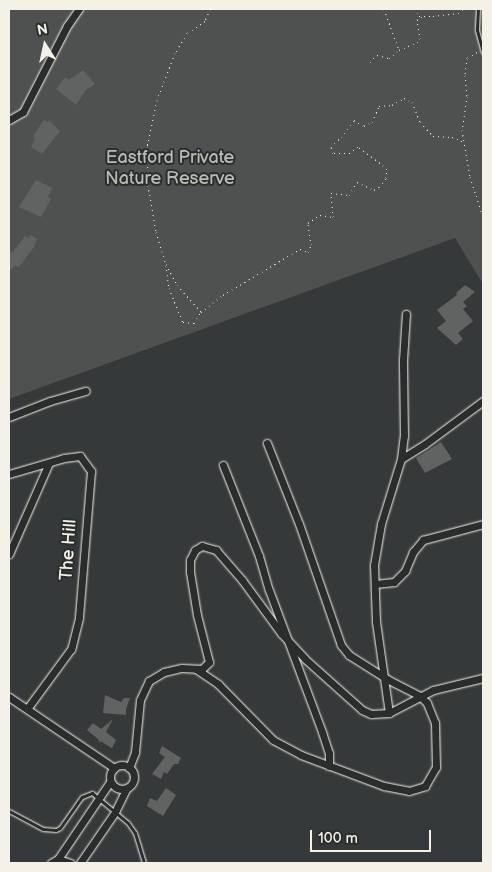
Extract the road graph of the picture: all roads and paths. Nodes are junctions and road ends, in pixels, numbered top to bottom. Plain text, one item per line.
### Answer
1 (79, 9) edge
2 (210, 9) edge
3 (384, 9) edge
4 (414, 9) edge
5 (463, 9) edge
6 (478, 9) edge
7 (424, 16) junction
8 (399, 50) junction
9 (482, 50) edge
10 (370, 62) dead end
11 (9, 120) edge
12 (464, 142) junction
13 (483, 217) edge
14 (166, 264) junction
15 (201, 312) junction
16 (406, 314) dead end
17 (86, 391) dead end
18 (483, 401) edge
19 (9, 417) edge
20 (266, 443) dead end
21 (401, 460) junction
22 (49, 463) junction
23 (223, 465) dead end
24 (9, 474) edge
25 (483, 524) edge
26 (9, 554) edge
27 (375, 584) junction
28 (291, 644) junction
29 (196, 669) junction
30 (384, 677) junction
31 (483, 678) edge
32 (420, 696) junction
33 (9, 697) edge
34 (27, 709) junction
35 (388, 712) junction
36 (329, 766) junction
37 (114, 768) junction
38 (129, 768) junction
39 (110, 782) junction
40 (126, 789) junction
41 (99, 798) junction
42 (9, 811) edge
43 (115, 812) junction
44 (58, 860) junction
45 (51, 863) edge
46 (70, 863) edge
47 (80, 863) edge
48 (144, 863) edge

1 - 11 street
2 - 14 path
3 - 8 path
4 - 7 path
5 - 7 path
6 - 9 lane
7 - 8 path
8 - 10 path
9 - 12 path
12 - 13 path
12 - 15 path
14 - 15 path
14 - 15 path
16 - 21 street
17 - 19 street
18 - 21 street
20 - 30 street
21 - 27 street
22 - 24 street, The Hill
22 - 26 street
22 - 34 street, The Hill
23 - 28 street
25 - 27 street
27 - 30 street
28 - 29 street
28 - 35 street
28 - 36 street
29 - 36 street
29 - 38 street
30 - 32 street
30 - 35 street
31 - 32 street
32 - 35 street
32 - 36 street
33 - 34 street
34 - 37 street
37 - 38 street
37 - 39 street
38 - 40 street
39 - 40 street
39 - 41 street
40 - 43 street
41 - 42 lane
41 - 43 lane
41 - 44 street
43 - 47 street
43 - 48 lane
44 - 45 street
44 - 46 street

